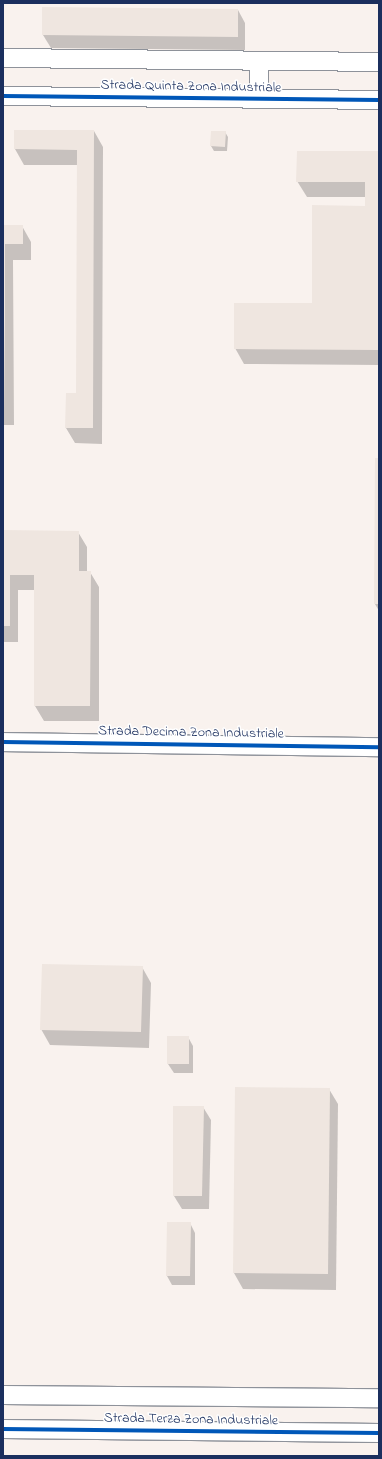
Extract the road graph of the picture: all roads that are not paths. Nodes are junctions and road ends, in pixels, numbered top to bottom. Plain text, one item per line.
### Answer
1 (3, 58) edge
2 (259, 61) junction
3 (379, 62) edge
4 (3, 96) edge
5 (260, 99) junction
6 (379, 100) edge
7 (3, 742) edge
8 (379, 747) edge
9 (3, 1395) edge
10 (379, 1398) edge
11 (3, 1429) edge
12 (379, 1433) edge

1 - 2 street, Strada Quinta Zona Industriale
2 - 3 street, Strada Quinta Zona Industriale
2 - 5 street
4 - 5 street, Strada Quinta Zona Industriale
5 - 6 street, Strada Quinta Zona Industriale
7 - 8 street, Strada Decima Zona Industriale
9 - 10 street, Strada Terza Zona Industriale
11 - 12 street, Strada Terza Zona Industriale

